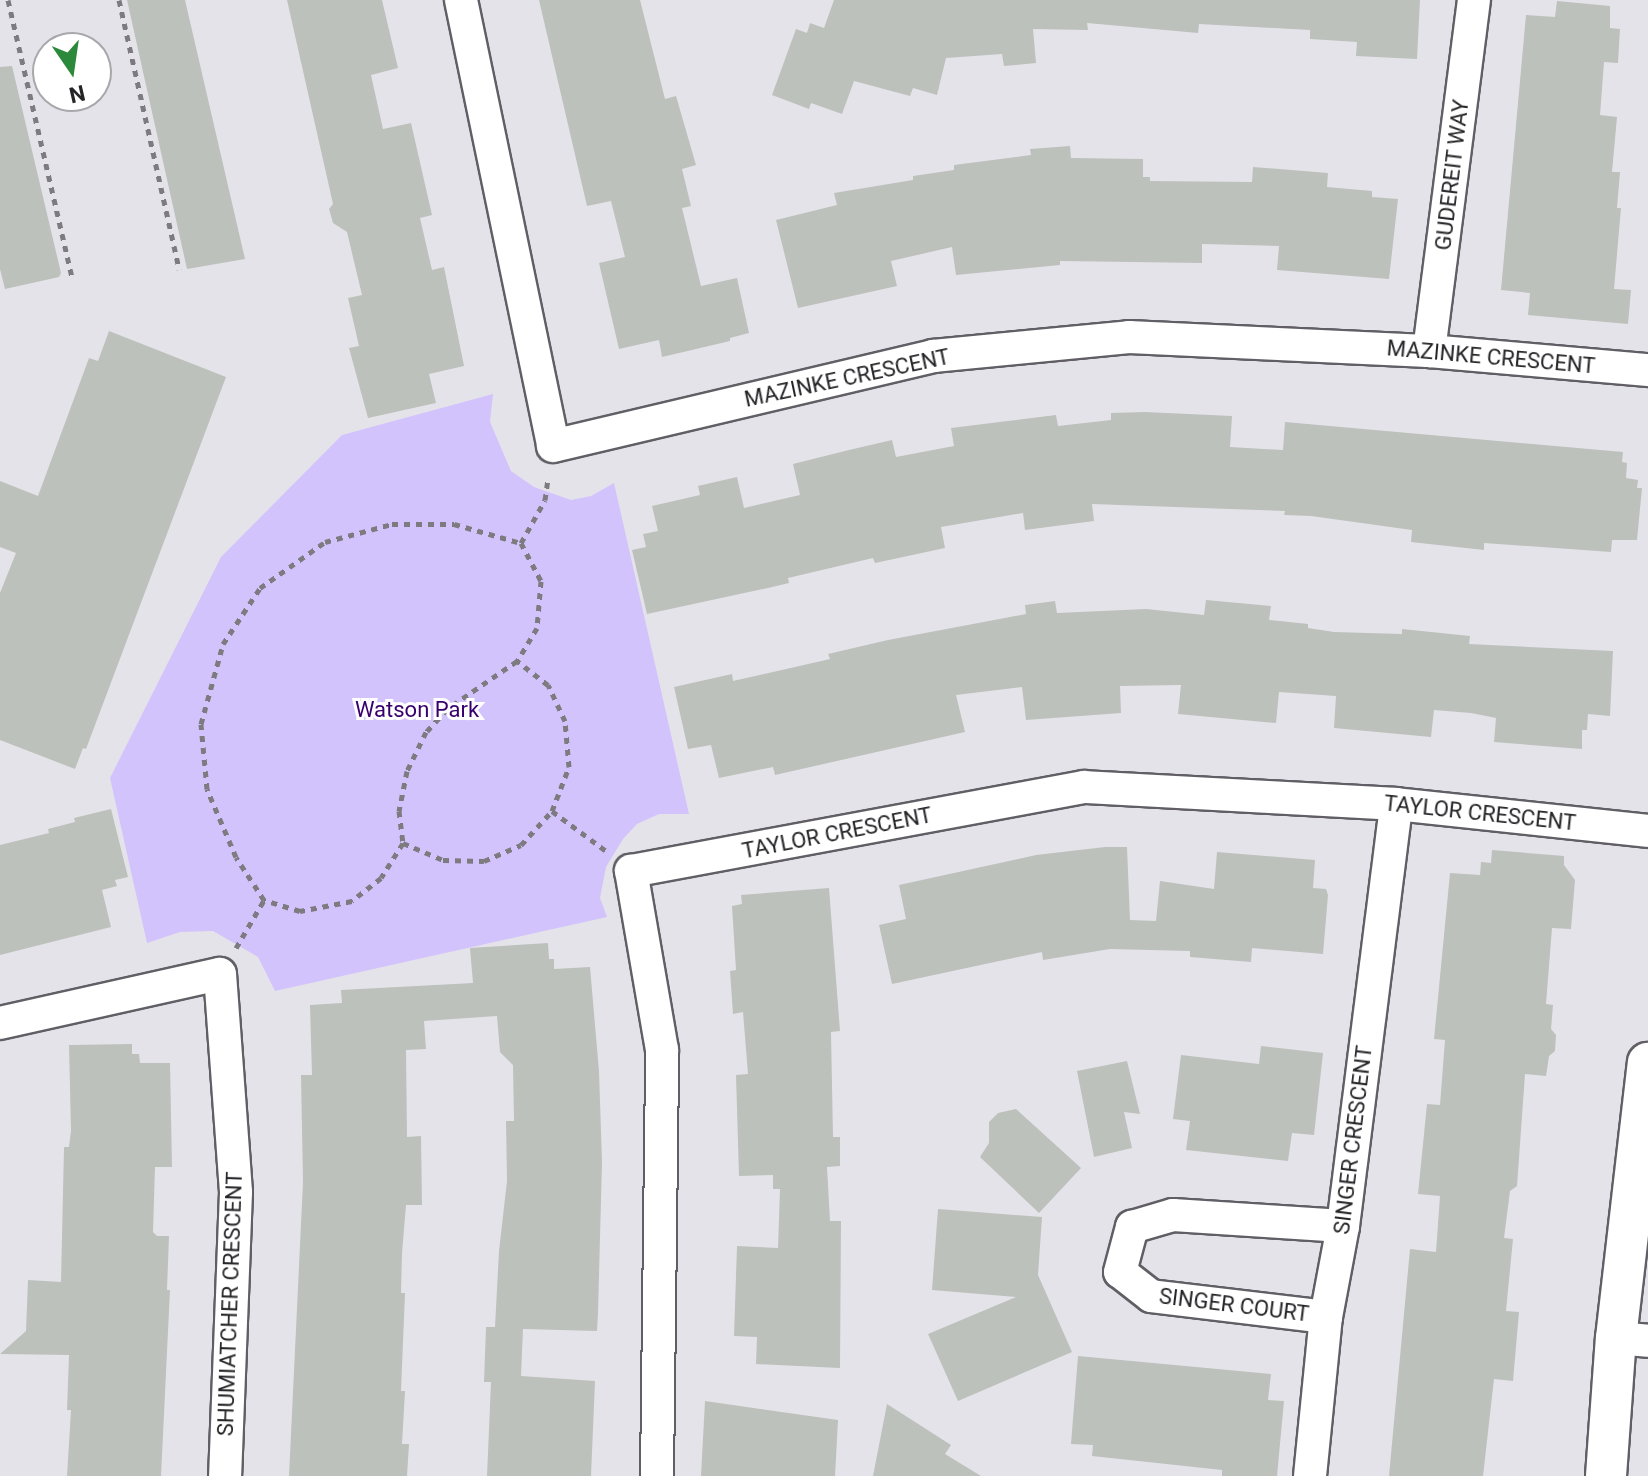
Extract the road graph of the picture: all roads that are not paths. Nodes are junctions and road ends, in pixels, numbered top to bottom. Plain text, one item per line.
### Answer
1 (461, 0) edge
2 (1474, 0) edge
3 (1429, 351) junction
4 (1648, 370) edge
5 (1396, 804) junction
6 (1648, 831) edge
7 (0, 1023) edge
8 (1648, 1063) edge
9 (1343, 1226) junction
10 (1326, 1317) junction
11 (1632, 1340) edge
12 (225, 1476) edge
13 (657, 1476) edge
14 (1310, 1476) edge
15 (1606, 1476) edge

1 - 3 street, MAZINKE CRESCENT
2 - 3 street, GUDEREIT WAY
3 - 4 street, MAZINKE CRESCENT
5 - 6 street, TAYLOR CRESCENT
5 - 9 street, SINGER CRESCENT
5 - 13 street, TAYLOR CRESCENT
7 - 12 street, SHUMIATCHER CRESCENT
8 - 11 street
9 - 10 street, SINGER CRESCENT
9 - 10 street, SINGER COURT
10 - 14 street, SINGER CRESCENT
11 - 15 street

